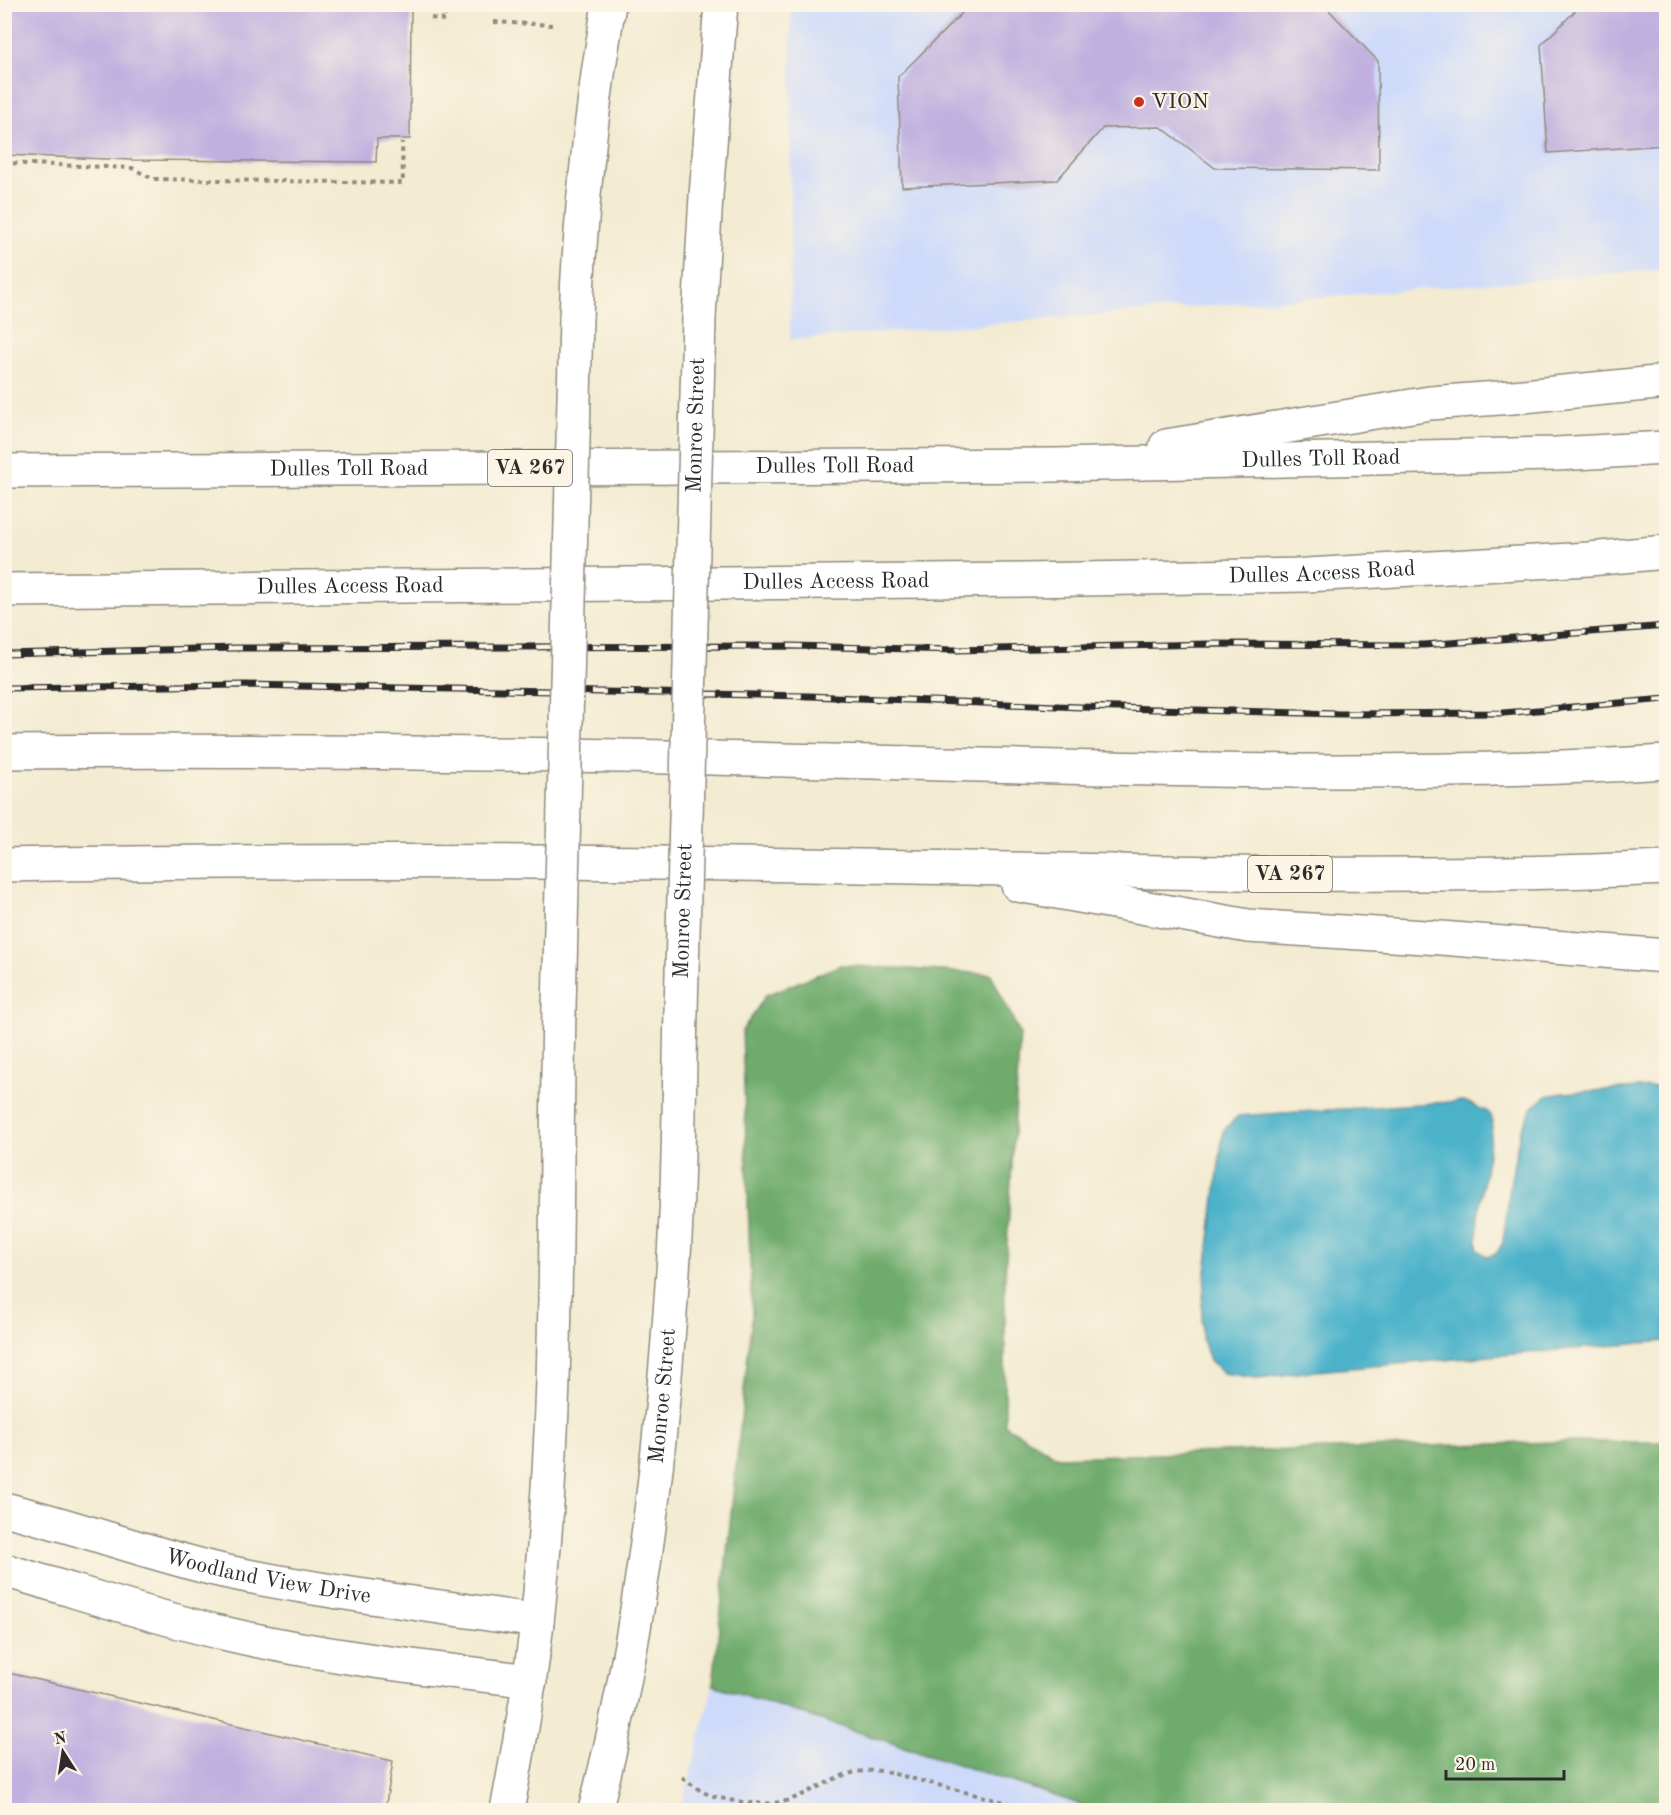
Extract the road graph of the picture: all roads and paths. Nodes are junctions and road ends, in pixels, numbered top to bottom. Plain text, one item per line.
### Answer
1 (445, 4) edge
2 (609, 4) edge
3 (721, 4) edge
4 (431, 18) dead end
5 (494, 22) dead end
6 (552, 26) dead end
7 (402, 142) dead end
8 (4, 163) edge
9 (1666, 382) edge
10 (1666, 448) edge
11 (1055, 465) junction
12 (4, 471) edge
13 (1666, 552) edge
14 (4, 590) edge
15 (4, 752) edge
16 (1666, 762) edge
17 (4, 865) edge
18 (913, 867) junction
19 (1666, 868) edge
20 (1666, 956) edge
21 (4, 1509) edge
22 (4, 1570) edge
23 (537, 1621) junction
24 (530, 1681) junction
25 (682, 1777) dead end
26 (507, 1810) edge
27 (596, 1810) edge
28 (1028, 1810) edge

1 - 4 path
2 - 23 main road, bridge
3 - 27 main road, Monroe Street, bridge
5 - 6 path
7 - 8 path
9 - 11 main road
10 - 11 main road, Dulles Toll Road / VA 267
11 - 12 main road, Dulles Toll Road / VA 267
13 - 14 main road, Dulles Access Road
15 - 16 main road
17 - 18 main road, VA 267
18 - 19 main road, VA 267
18 - 20 main road
21 - 23 main road, Woodland View Drive
22 - 24 main road
23 - 24 main road
24 - 26 main road
25 - 28 path

